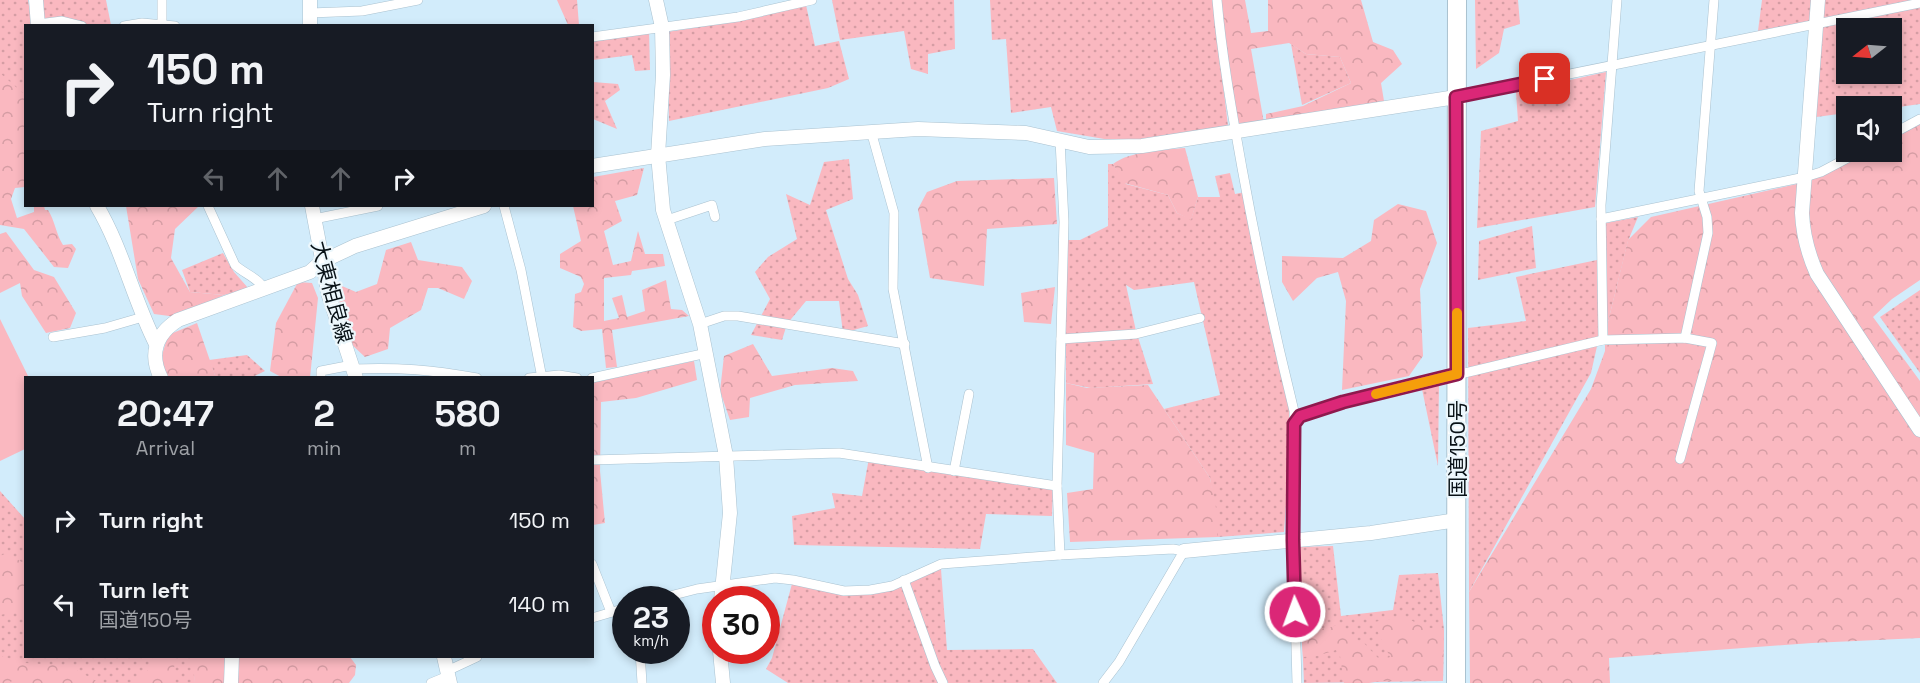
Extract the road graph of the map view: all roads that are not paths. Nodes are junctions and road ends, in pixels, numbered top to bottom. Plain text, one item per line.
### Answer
1 (36, 0) edge
2 (162, 0) edge
3 (418, 0) edge
4 (656, 0) edge
5 (812, 0) edge
6 (1217, 0) edge
7 (1457, 0) edge
8 (1617, 0) edge
9 (1714, 0) edge
10 (1818, 0) edge
11 (1920, 3) edge
12 (310, 13) edge
13 (38, 24) edge
14 (44, 24) edge
15 (74, 24) edge
16 (136, 24) edge
17 (152, 24) edge
18 (162, 24) edge
19 (1816, 24) junction
20 (662, 27) junction
21 (594, 37) edge
22 (1710, 46) junction
23 (1612, 66) junction
24 (1456, 97) junction
25 (1920, 119) edge
26 (1902, 129) edge
27 (871, 131) junction
28 (1235, 131) junction
29 (1060, 140) junction
30 (658, 155) junction
31 (1840, 162) edge
32 (594, 166) edge
33 (1804, 177) junction
34 (1701, 197) junction
35 (98, 207) edge
36 (208, 207) edge
37 (367, 207) edge
38 (481, 207) edge
39 (504, 207) edge
40 (313, 212) edge
41 (715, 217) dead end
42 (1601, 219) junction
43 (667, 220) junction
44 (321, 262) junction
45 (264, 289) junction
46 (143, 317) junction
47 (1200, 318) dead end
48 (700, 324) junction
49 (53, 337) dead end
50 (1685, 338) junction
51 (1061, 339) junction
52 (1603, 340) junction
53 (156, 344) junction
54 (905, 344) junction
55 (707, 353) junction
56 (354, 371) edge
57 (1457, 374) junction
58 (160, 376) edge
59 (321, 376) edge
60 (465, 376) edge
61 (542, 376) edge
62 (594, 378) edge
63 (969, 394) dead end
64 (1294, 424) junction
65 (1920, 430) edge
66 (726, 456) junction
67 (1680, 459) dead end
68 (594, 460) edge
69 (928, 468) junction
70 (954, 471) junction
71 (1057, 486) junction
72 (1456, 520) junction
73 (1293, 540) junction
74 (1184, 551) junction
75 (1060, 555) junction
76 (594, 569) edge
77 (904, 580) junction
78 (723, 585) junction
79 (690, 592) edge
80 (611, 612) joint
81 (594, 617) edge
82 (232, 658) edge
83 (444, 658) edge
84 (476, 658) edge
85 (641, 664) edge
86 (721, 664) edge
87 (448, 677) edge
88 (231, 683) edge
89 (431, 683) edge
90 (642, 683) edge
91 (723, 683) edge
92 (943, 683) edge
93 (1103, 683) edge
94 (1297, 683) edge
95 (1456, 683) edge

1 - 13 street
2 - 18 street
3 - 12 street
4 - 20 street
5 - 20 street
6 - 28 street
7 - 24 highway, 国道150号
8 - 23 street
9 - 22 street
10 - 19 street
11 - 19 street
14 - 15 street
16 - 17 street
19 - 22 street
19 - 33 street
20 - 21 street
20 - 30 street
22 - 23 street
22 - 34 street
23 - 24 street
23 - 42 street
24 - 28 street
24 - 57 highway, 国道150号
25 - 26 street
27 - 29 street
27 - 30 street
27 - 54 street
28 - 29 street
28 - 64 street
29 - 51 street
30 - 32 street
30 - 43 street
31 - 33 street
33 - 34 street
33 - 65 street
34 - 42 street
34 - 50 street
35 - 46 street
36 - 45 street
37 - 40 street
38 - 44 street
39 - 61 street
40 - 44 street, 大東相良線
41 - 43 street
42 - 52 street
43 - 48 street
44 - 45 street
44 - 56 street, 大東相良線
45 - 53 street
46 - 49 street
46 - 53 street
47 - 51 street
48 - 54 street
48 - 55 street
50 - 52 street
50 - 67 street
51 - 71 street
52 - 57 street
53 - 58 street
54 - 69 street
55 - 62 street
55 - 66 street
56 - 59 street
56 - 60 street
57 - 64 street
57 - 72 highway, 国道150号
63 - 70 street
64 - 73 street
66 - 68 street
66 - 69 street
66 - 78 street
69 - 70 street
70 - 71 street
71 - 75 street
72 - 73 street
72 - 95 highway, 国道150号
73 - 74 street
73 - 94 street
74 - 75 street
74 - 93 street
75 - 77 street
76 - 80 street
77 - 78 street
77 - 92 street
78 - 79 street
80 - 81 street
82 - 88 street
83 - 87 street
84 - 87 street
85 - 90 street
86 - 91 street
87 - 89 street

